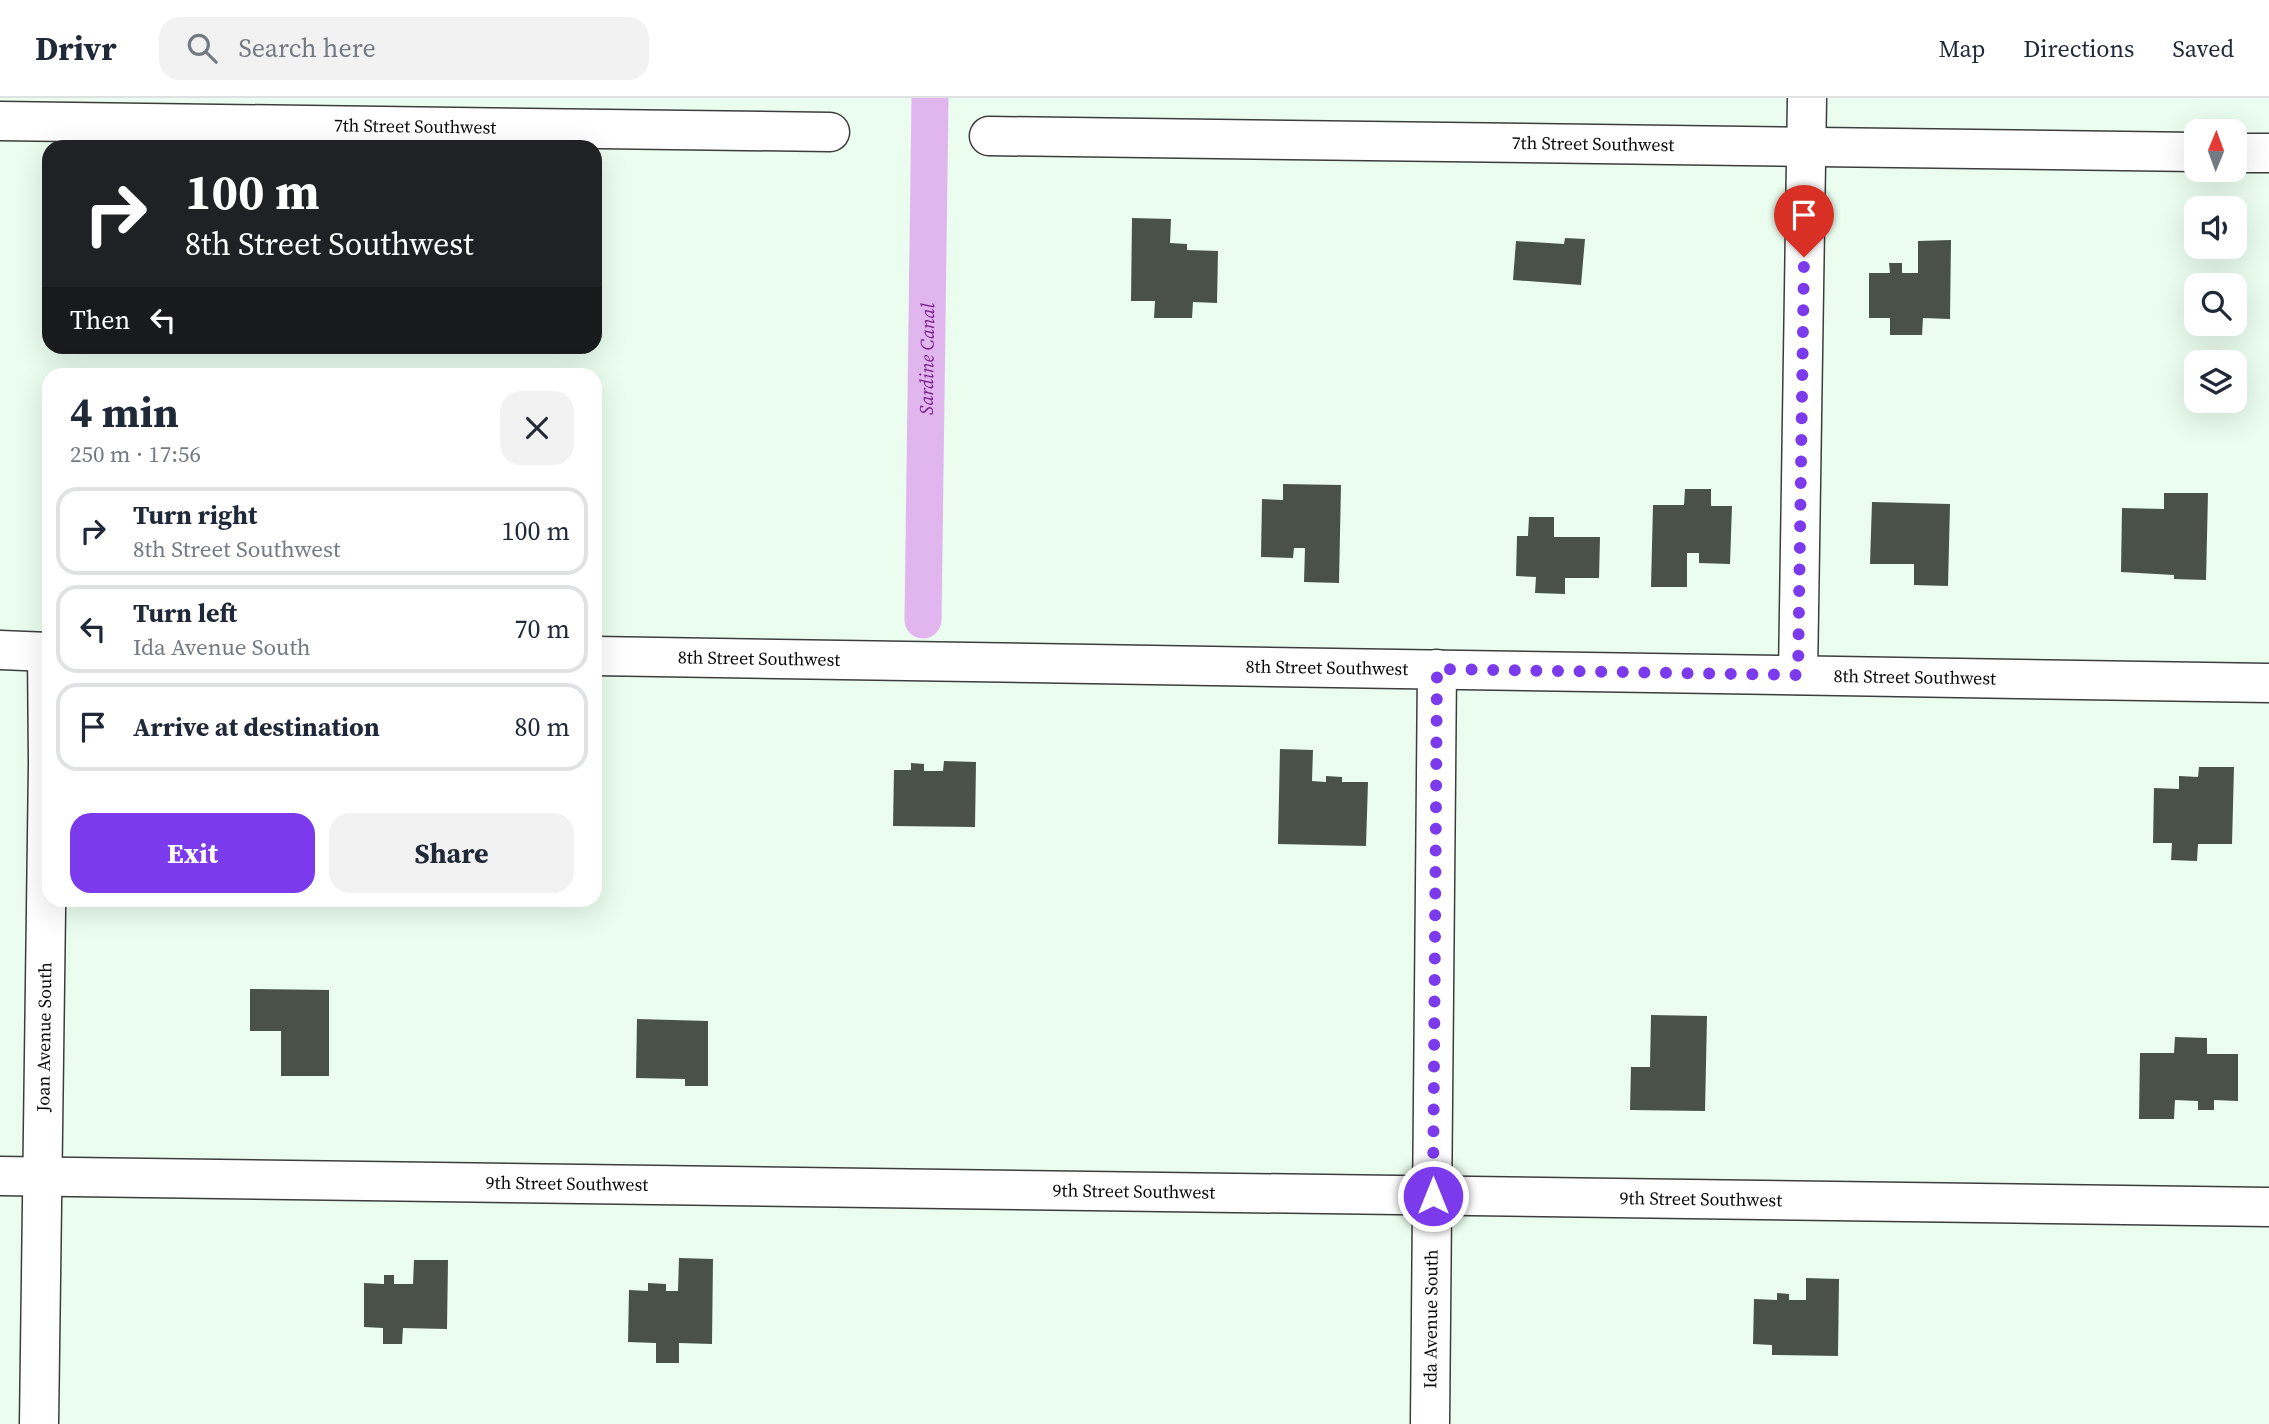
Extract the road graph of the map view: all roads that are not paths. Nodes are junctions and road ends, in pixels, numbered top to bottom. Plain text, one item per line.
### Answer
1 (1807, 98) edge
2 (0, 121) edge
3 (830, 132) dead end
4 (989, 136) dead end
5 (1806, 146) junction
6 (2184, 152) edge
7 (2247, 153) edge
8 (2269, 153) edge
9 (0, 650) edge
10 (42, 652) edge
11 (602, 656) edge
12 (1437, 669) junction
13 (1798, 675) junction
14 (2269, 683) edge
15 (46, 907) edge
16 (0, 1177) edge
17 (43, 1177) junction
18 (1433, 1196) junction
19 (2269, 1207) edge
20 (39, 1424) edge
21 (1430, 1424) edge

1 - 5 street
2 - 3 street, 7th Street Southwest
4 - 5 street, 7th Street Southwest
5 - 6 street, 7th Street Southwest
5 - 13 street
7 - 8 street
9 - 10 street
11 - 12 street, 8th Street Southwest
12 - 13 street, 8th Street Southwest
12 - 18 street, Ida Avenue South
13 - 14 street, 8th Street Southwest
15 - 17 street, Joan Avenue South
16 - 17 street, 9th Street Southwest
17 - 18 street, 9th Street Southwest
17 - 20 street, Joan Avenue South
18 - 19 street, 9th Street Southwest
18 - 21 street, Ida Avenue South

